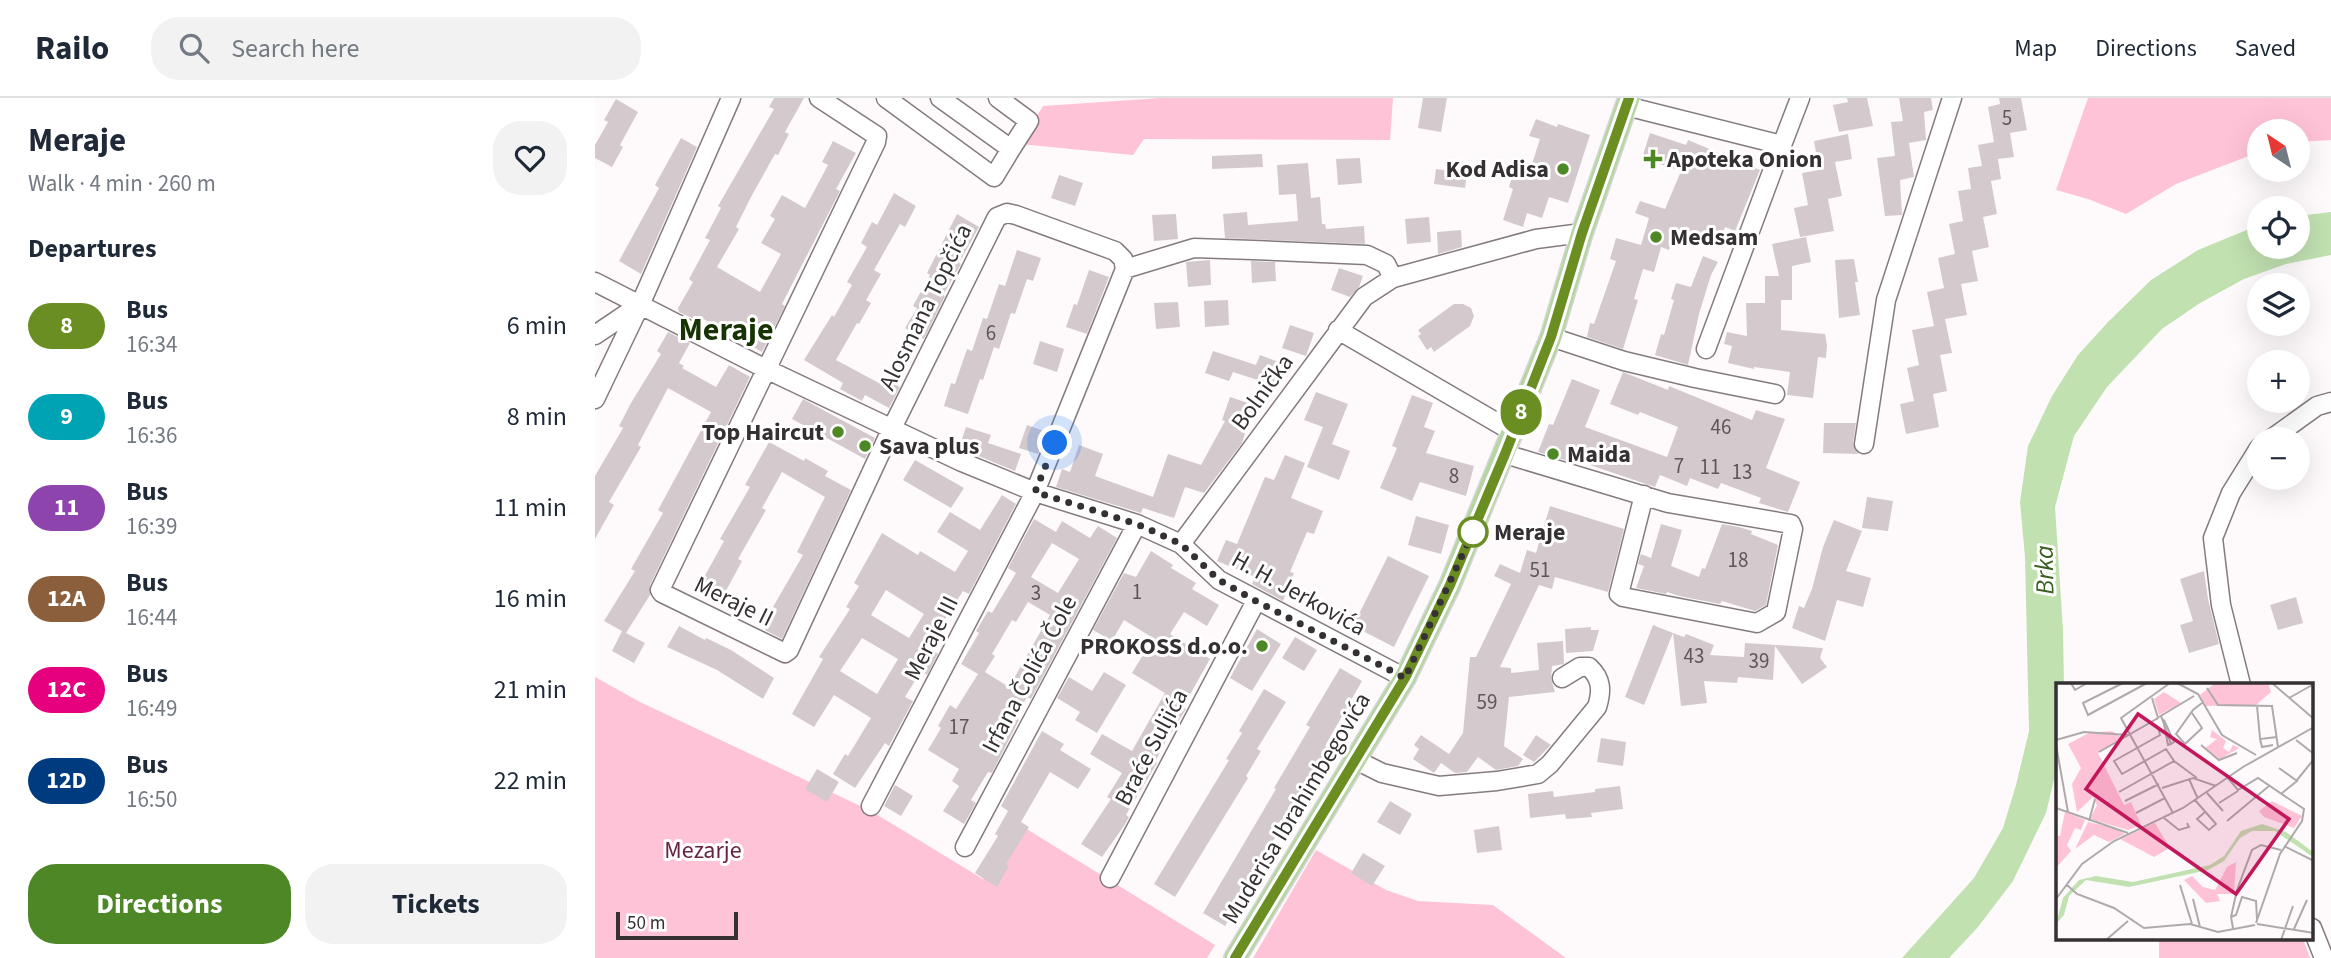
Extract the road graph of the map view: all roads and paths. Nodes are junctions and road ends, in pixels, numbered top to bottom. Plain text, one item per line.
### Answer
1 (731, 98) edge
2 (819, 98) edge
3 (886, 98) edge
4 (940, 98) edge
5 (998, 98) edge
6 (1800, 98) edge
7 (1952, 98) edge
8 (1628, 102) edge
9 (1782, 145) junction
10 (1010, 149) junction
11 (1582, 233) junction
12 (1125, 269) junction
13 (1393, 278) junction
14 (595, 282) edge
15 (640, 305) junction
16 (1338, 330) junction
17 (595, 335) edge
18 (1551, 337) junction
19 (1706, 349) dead end
20 (766, 369) junction
21 (1775, 394) dead end
22 (595, 399) edge
23 (2331, 402) edge
24 (2288, 427) edge
25 (892, 428) junction
26 (1513, 432) junction
27 (1864, 444) dead end
28 (1505, 454) junction
29 (2247, 467) edge
30 (1035, 492) junction
31 (1644, 495) junction
32 (1137, 524) junction
33 (1181, 544) junction
34 (1256, 601) junction
35 (1405, 678) junction
36 (1562, 678) dead end
37 (2240, 683) edge
38 (1356, 760) junction
39 (871, 806) dead end
40 (965, 847) dead end
41 (1110, 878) dead end
42 (2313, 930) edge
43 (1235, 958) edge
44 (2324, 958) edge

1 - 15 street
2 - 20 street
3 - 10 street
4 - 10 street
5 - 10 street
6 - 9 street
7 - 27 street
8 - 9 street
8 - 11 main road, Muderisa Ibrahimbegovića
9 - 19 street
11 - 13 street, Bolnička
11 - 18 main road, Muderisa Ibrahimbegovića
12 - 13 street
12 - 25 street, Alosmana Topčića
12 - 30 street
13 - 16 street, Bolnička
14 - 15 street, H. H. Jerkovića
15 - 17 street
15 - 20 street, H. H. Jerkovića
15 - 22 street
16 - 26 street
16 - 33 street, Bolnička
18 - 21 street
18 - 26 main road, Muderisa Ibrahimbegovića
20 - 25 street, H. H. Jerkovića
20 - 25 street, Meraje II
23 - 24 street
25 - 30 street, H. H. Jerkovića
26 - 28 main road, Muderisa Ibrahimbegovića
28 - 31 street
28 - 35 main road, Muderisa Ibrahimbegovića
29 - 37 street
30 - 32 street, H. H. Jerkovića
30 - 39 street, Meraje III
31 - 31 street
32 - 33 street, H. H. Jerkovića
32 - 40 street, Irfana Čolića Čole
33 - 34 street, H. H. Jerkovića
34 - 35 street, H. H. Jerkovića
34 - 41 street, Braće Suljića
35 - 38 main road, Muderisa Ibrahimbegovića
36 - 38 street
38 - 43 main road, Muderisa Ibrahimbegovića
42 - 44 street

